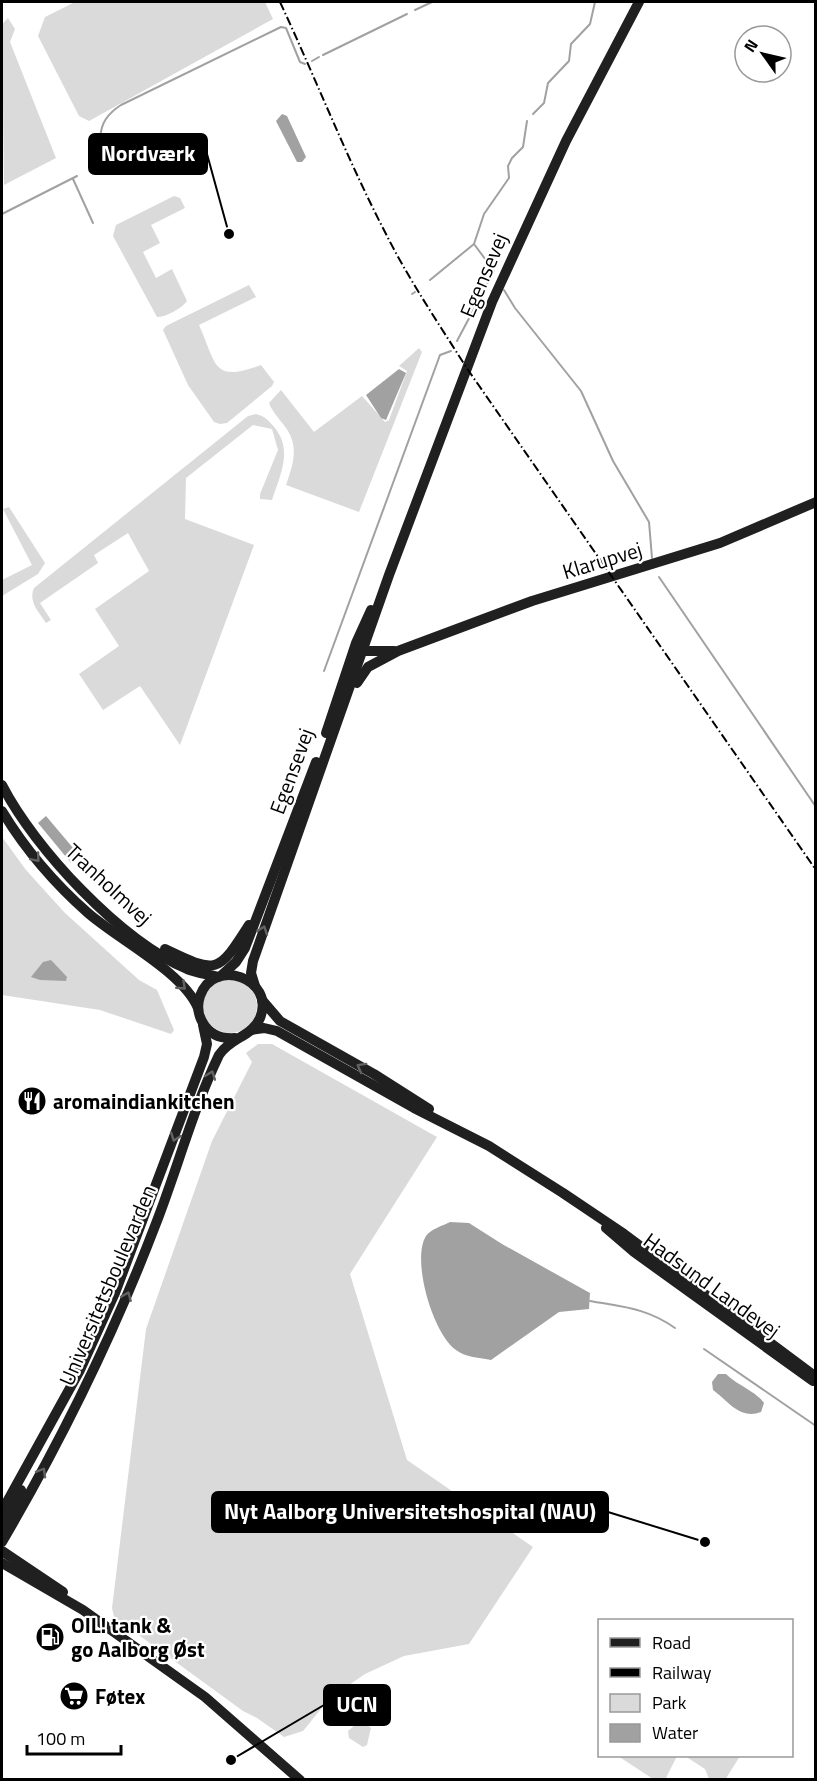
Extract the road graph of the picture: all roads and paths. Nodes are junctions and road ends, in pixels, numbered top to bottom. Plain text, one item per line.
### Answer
1 (639, 2) edge
2 (816, 502) edge
3 (389, 575) junction
4 (367, 647) junction
5 (398, 651) junction
6 (324, 738) junction
7 (2, 785) edge
8 (310, 800) junction
9 (2, 811) edge
10 (265, 896) junction
11 (128, 930) junction
12 (220, 976) junction
13 (255, 986) junction
14 (261, 999) junction
15 (199, 1010) junction
16 (202, 1022) junction
17 (251, 1030) junction
18 (235, 1038) junction
19 (464, 1132) junction
20 (591, 1213) junction
21 (816, 1377) edge
22 (816, 1383) edge
23 (36, 1450) junction
24 (2, 1511) edge
25 (2, 1526) edge
26 (2, 1542) edge
27 (2, 1551) edge
28 (3, 1565) edge
29 (83, 1610) junction
30 (300, 1779) edge

1 - 3 main road, Egensevej
2 - 5 main road, Klarupvej
3 - 4 main road, Egensevej
3 - 6 main road, Egensevej
4 - 5 main road
4 - 6 main road
4 - 8 main road, Egensevej
5 - 8 main road
6 - 10 main road, Egensevej
7 - 11 main road, Tranholmvej
13 -> 8 main road, Egensevej
9 -> 15 main road, Tranholmvej
10 - 11 main road
10 - 12 main road, Egensevej
11 - 12 main road, Tranholmvej
12 - 13 main road
12 - 15 main road
13 - 14 main road
14 - 17 main road
19 -> 14 main road, Hadsund Landevej
15 - 16 main road
16 - 18 main road
16 -> 23 main road, Universitetsboulevarden
17 - 18 main road
17 - 19 main road, Hadsund Landevej
26 -> 18 main road, Universitetsboulevarden
19 - 20 main road, Hadsund Landevej
20 - 21 main road, Hadsund Landevej
20 - 22 main road, Hadsund Landevej
23 - 24 main road, Universitetsboulevarden
23 - 25 main road
27 - 29 main road
28 - 29 main road
29 - 30 main road

